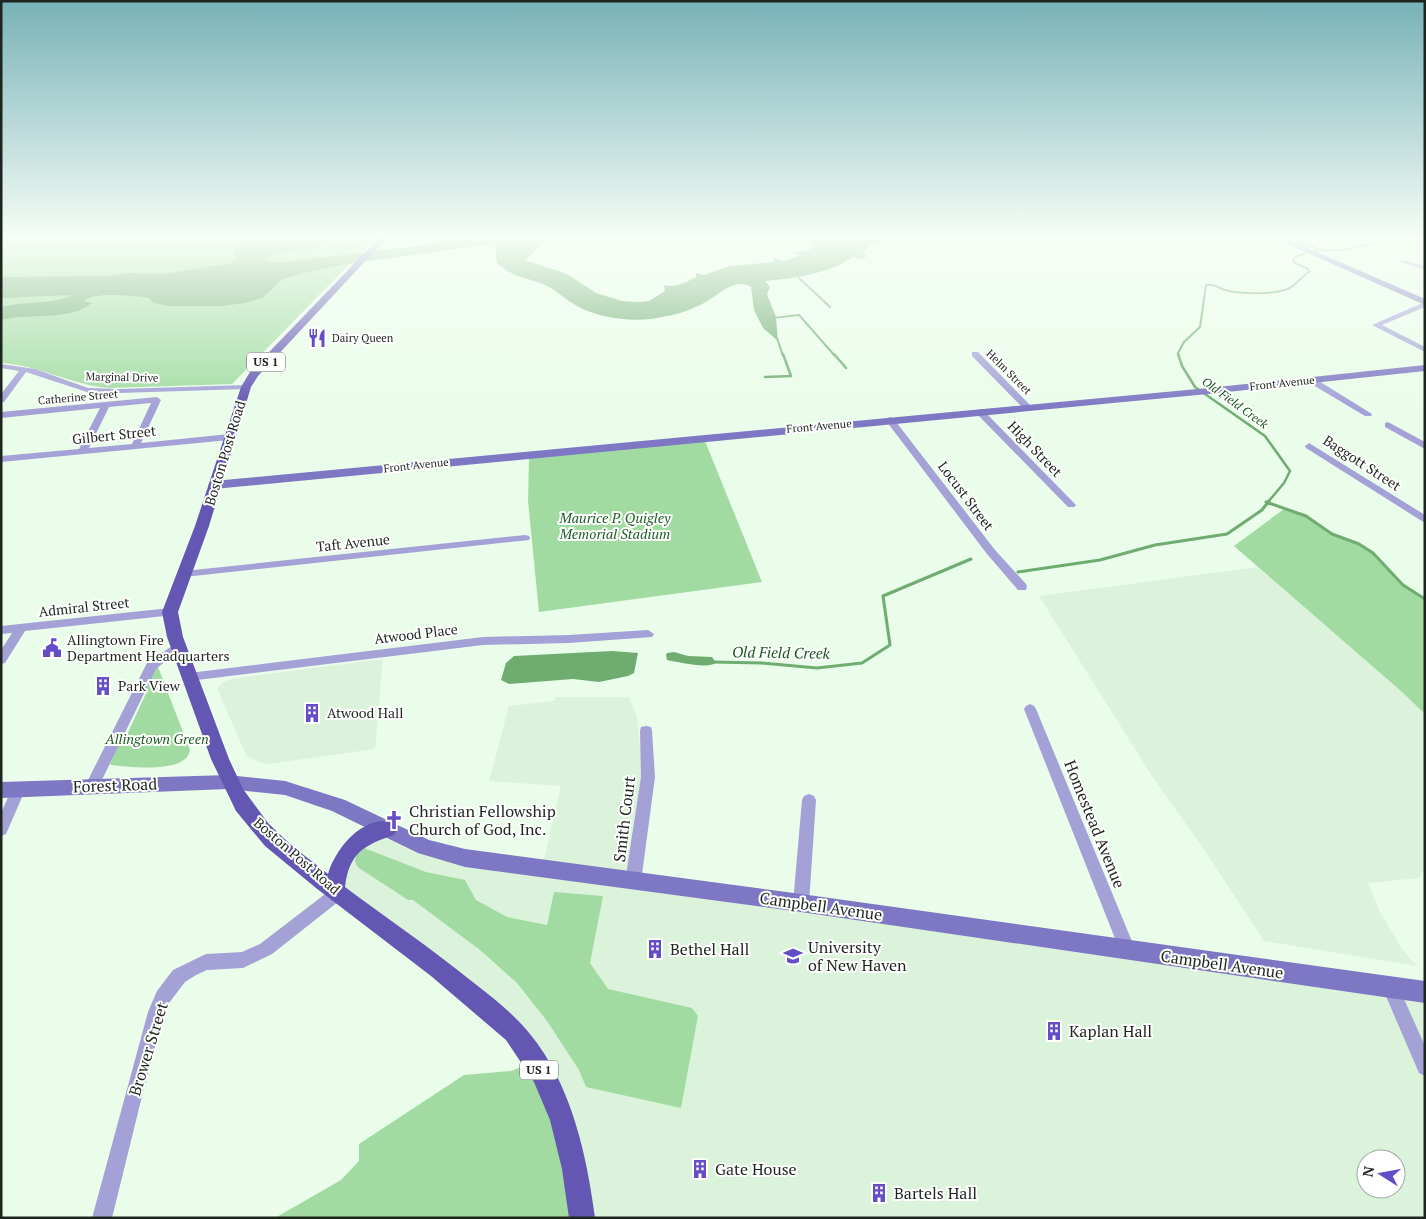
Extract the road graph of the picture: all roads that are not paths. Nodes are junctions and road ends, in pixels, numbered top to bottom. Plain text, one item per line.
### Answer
1 (329, 296) edge
2 (1409, 296) edge
3 (1425, 303) edge
4 (1425, 350) edge
5 (976, 354) dead end
6 (1, 366) edge
7 (1425, 368) edge
8 (24, 370) junction
9 (1311, 380) junction
10 (246, 386) junction
11 (1, 400) edge
12 (106, 405) junction
13 (1027, 407) junction
14 (980, 412) junction
15 (1368, 414) dead end
16 (1, 415) edge
17 (890, 420) junction
18 (1388, 425) dead end
19 (229, 437) junction
20 (135, 446) junction
21 (1309, 446) dead end
22 (1425, 446) edge
23 (82, 452) junction
24 (1, 459) edge
25 (214, 485) junction
26 (1071, 505) dead end
27 (1425, 520) edge
28 (525, 538) dead end
29 (184, 574) junction
30 (1022, 587) dead end
31 (170, 612) junction
32 (21, 628) junction
33 (1, 630) edge
34 (648, 634) dead end
35 (178, 646) junction
36 (1, 660) edge
37 (189, 677) junction
38 (1030, 709) dead end
39 (646, 731) dead end
40 (228, 782) junction
41 (92, 786) junction
42 (10, 789) edge
43 (809, 800) dead end
44 (387, 829) junction
45 (1, 830) edge
46 (633, 882) junction
47 (336, 892) junction
48 (801, 903) junction
49 (1128, 952) junction
50 (1390, 987) junction
51 (1425, 992) edge
52 (1425, 1067) edge
53 (102, 1218) edge
54 (582, 1218) edge

1 - 10 main road, Boston Post Road / US 1
2 - 3 street
3 - 4 street
5 - 13 street, Helm Street
6 - 8 street, Marginal Drive
7 - 9 street, Front Avenue
8 - 10 street, Marginal Drive
8 - 11 street
9 - 13 street, Front Avenue
9 - 15 street
10 - 19 main road, Boston Post Road / US 1
12 - 16 street, Catherine Street
12 - 20 street, Catherine Street
12 - 23 street
13 - 14 street, Front Avenue
14 - 17 street, Front Avenue
14 - 26 street, High Street
17 - 25 street, Front Avenue
17 - 30 street, Locust Street
18 - 22 street
19 - 20 street, Gilbert Street
19 - 25 main road, Boston Post Road / US 1
20 - 23 street, Gilbert Street
21 - 27 street, Baggott Street
23 - 24 street, Gilbert Street
25 - 29 main road, Boston Post Road / US 1
28 - 29 street, Taft Avenue
29 - 31 main road, Boston Post Road / US 1
31 - 32 street, Admiral Street
31 - 35 main road, Boston Post Road / US 1
32 - 33 street, Admiral Street
32 - 36 street
34 - 37 street, Atwood Place
35 - 37 main road, Boston Post Road / US 1
35 - 41 street
37 - 40 main road, Boston Post Road / US 1
38 - 49 street, Homestead Avenue
39 - 46 street, Smith Court
40 - 41 street, Forest Road
40 - 44 street, Campbell Avenue
40 - 47 main road, Boston Post Road / US 1
41 - 42 street, Forest Road
42 - 45 street
43 - 48 street
44 - 46 street, Campbell Avenue
44 - 47 main road
46 - 48 street, Campbell Avenue
47 - 53 street, Brower Street
47 - 54 main road, Boston Post Road / US 1
48 - 49 street, Campbell Avenue
49 - 50 street, Campbell Avenue
50 - 51 street, Campbell Avenue
50 - 52 street

